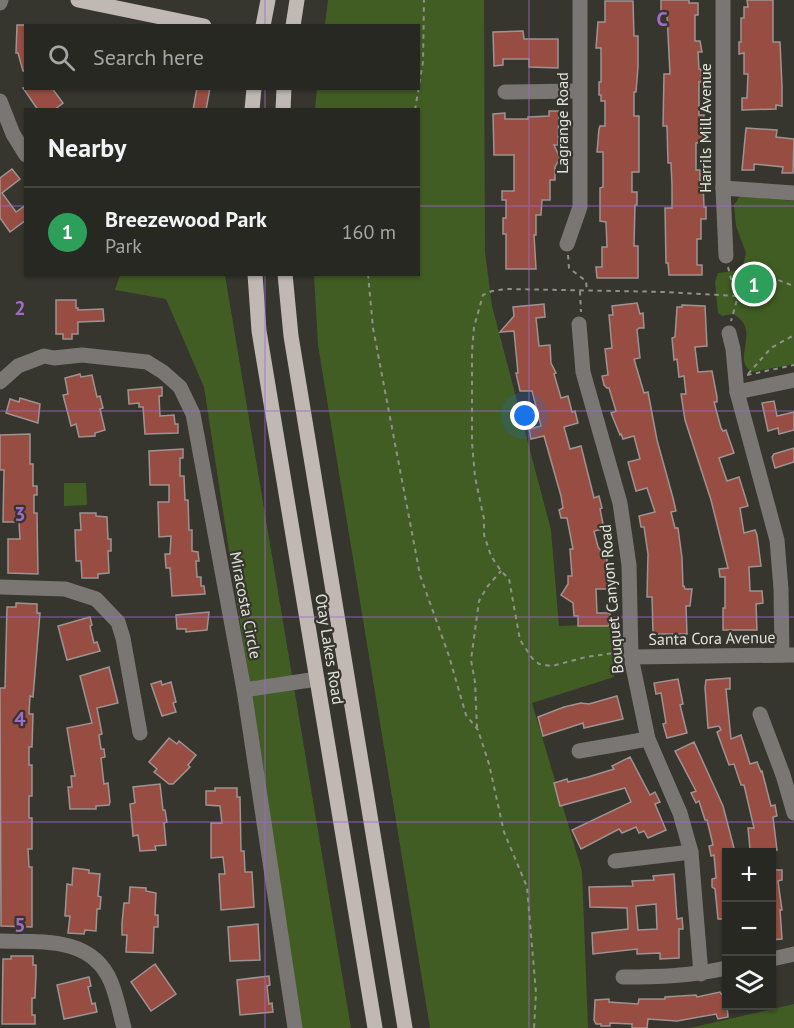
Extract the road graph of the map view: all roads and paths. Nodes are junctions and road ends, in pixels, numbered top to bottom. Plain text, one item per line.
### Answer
1 (78, 0) edge
2 (268, 0) edge
3 (297, 0) edge
4 (424, 0) edge
5 (580, 0) edge
6 (723, 0) edge
7 (194, 24) edge
8 (263, 24) edge
9 (293, 24) edge
10 (420, 80) edge
11 (254, 90) edge
12 (284, 90) edge
13 (418, 90) edge
14 (579, 91) junction
15 (505, 92) dead end
16 (0, 101) edge
17 (252, 108) edge
18 (283, 108) edge
19 (415, 108) edge
20 (24, 152) edge
21 (723, 188) junction
22 (794, 193) edge
23 (567, 244) joint
24 (726, 256) joint
25 (255, 276) edge
26 (285, 276) edge
27 (368, 276) edge
28 (794, 286) edge
29 (580, 291) junction
30 (587, 291) junction
31 (738, 296) junction
32 (579, 324) joint
33 (729, 333) joint
34 (794, 335) edge
35 (748, 374) dead end
36 (794, 380) edge
37 (0, 382) edge
38 (737, 392) junction
39 (501, 572) junction
40 (0, 587) edge
41 (788, 655) edge
42 (631, 657) junction
43 (317, 679) junction
44 (244, 690) junction
45 (760, 714) dead end
46 (478, 730) junction
47 (140, 733) dead end
48 (648, 739) junction
49 (579, 751) dead end
50 (794, 813) edge
51 (691, 852) junction
52 (615, 861) dead end
53 (0, 941) edge
54 (794, 954) edge
55 (776, 958) edge
56 (722, 969) edge
57 (701, 974) junction
58 (623, 977) dead end
59 (124, 1028) edge
60 (294, 1028) edge
61 (375, 1028) edge
62 (405, 1028) edge
63 (534, 1028) edge

1 - 7 main road
2 - 8 main road
3 - 9 main road
4 - 10 path
5 - 14 street, Lagrange Road
6 - 21 street, Harrils Mill Avenue
11 - 17 main road
12 - 18 main road
13 - 19 path
14 - 15 street
14 - 23 street, Lagrange Road
16 - 20 street
21 - 22 street
21 - 24 street, Harrils Mill Avenue
23 - 30 path
24 - 31 path
25 - 43 main road, Otay Lakes Road
26 - 62 main road, Otay Lakes Road
27 - 46 path
28 - 31 path
29 - 30 path
29 - 32 path
29 - 39 path
30 - 31 path
31 - 33 path
32 - 42 street, Bouquet Canyon Road
33 - 38 street
34 - 35 path
36 - 38 street
37 - 44 street, Miracosta Circle
38 - 41 street
39 - 42 path
39 - 46 path
40 - 47 street
41 - 42 street, Santa Cora Avenue
42 - 48 street, Bouquet Canyon Road
43 - 44 street
43 - 61 main road, Otay Lakes Road
44 - 60 street, Miracosta Circle
45 - 50 street
46 - 63 path
48 - 49 street
48 - 51 street, Bouquet Canyon Road
51 - 52 street
51 - 57 street, Bouquet Canyon Road
53 - 59 street
54 - 55 street
56 - 57 street
57 - 58 street

